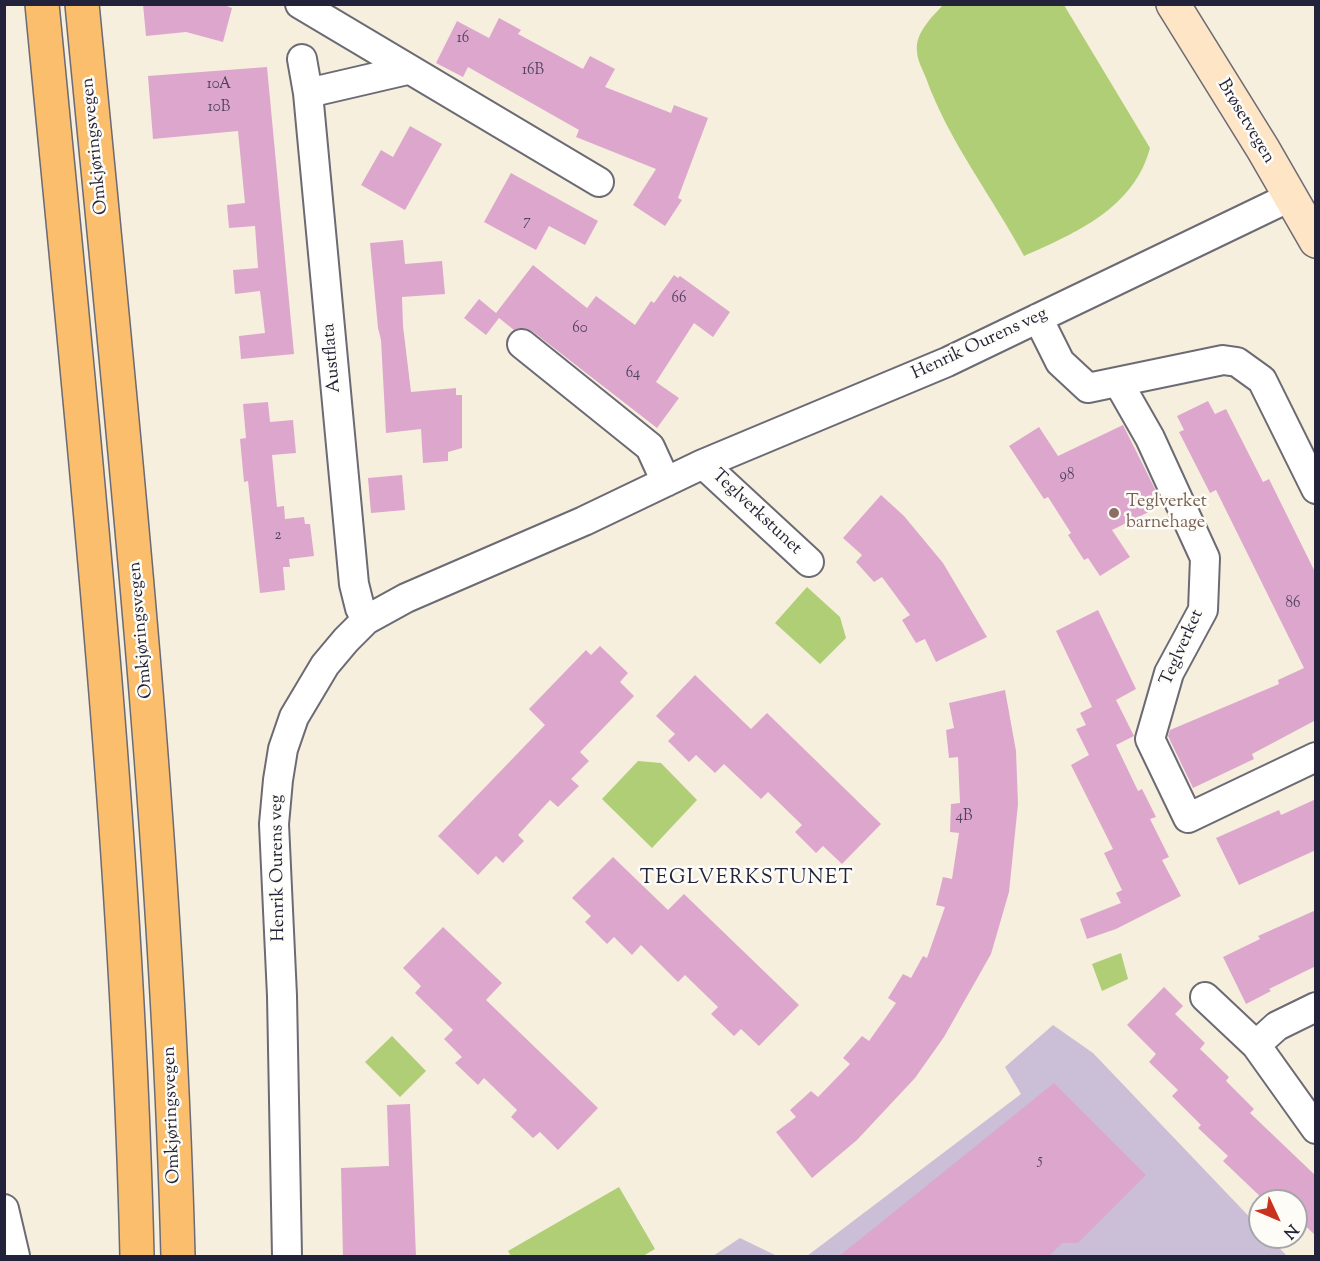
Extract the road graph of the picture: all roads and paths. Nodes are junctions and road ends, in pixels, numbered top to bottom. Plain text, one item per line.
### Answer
1 (42, 4) edge
2 (82, 4) edge
3 (300, 4) edge
4 (1173, 4) edge
5 (302, 59) dead end
6 (407, 70) junction
7 (308, 93) junction
8 (599, 182) dead end
9 (1290, 197) junction
10 (1316, 241) edge
11 (1038, 318) junction
12 (522, 344) dead end
13 (1118, 382) junction
14 (703, 464) junction
15 (666, 482) junction
16 (1316, 489) edge
17 (809, 562) dead end
18 (366, 620) junction
19 (1316, 758) edge
20 (1205, 997) dead end
21 (1316, 1007) edge
22 (1256, 1045) junction
23 (1316, 1129) edge
24 (4, 1209) edge
25 (15, 1257) edge
26 (137, 1257) edge
27 (178, 1257) edge
28 (287, 1257) edge

1 - 26 highway
2 - 27 highway, Omkjøringsvegen
3 - 6 street
4 - 9 street, Brøsetvegen
5 - 7 street, Austflata
6 - 7 street
6 - 8 street
7 - 18 street, Austflata
9 - 10 street, Brøsetvegen
9 - 11 street, Henrik Ourens veg
11 - 13 street
11 - 14 street, Henrik Ourens veg
12 - 15 street
13 - 16 street
13 - 19 street, Teglverket
14 - 15 street, Henrik Ourens veg
14 - 17 street, Teglverkstunet
15 - 18 street, Henrik Ourens veg
18 - 28 street, Henrik Ourens veg
20 - 22 street
21 - 22 street
22 - 23 street
24 - 25 street

